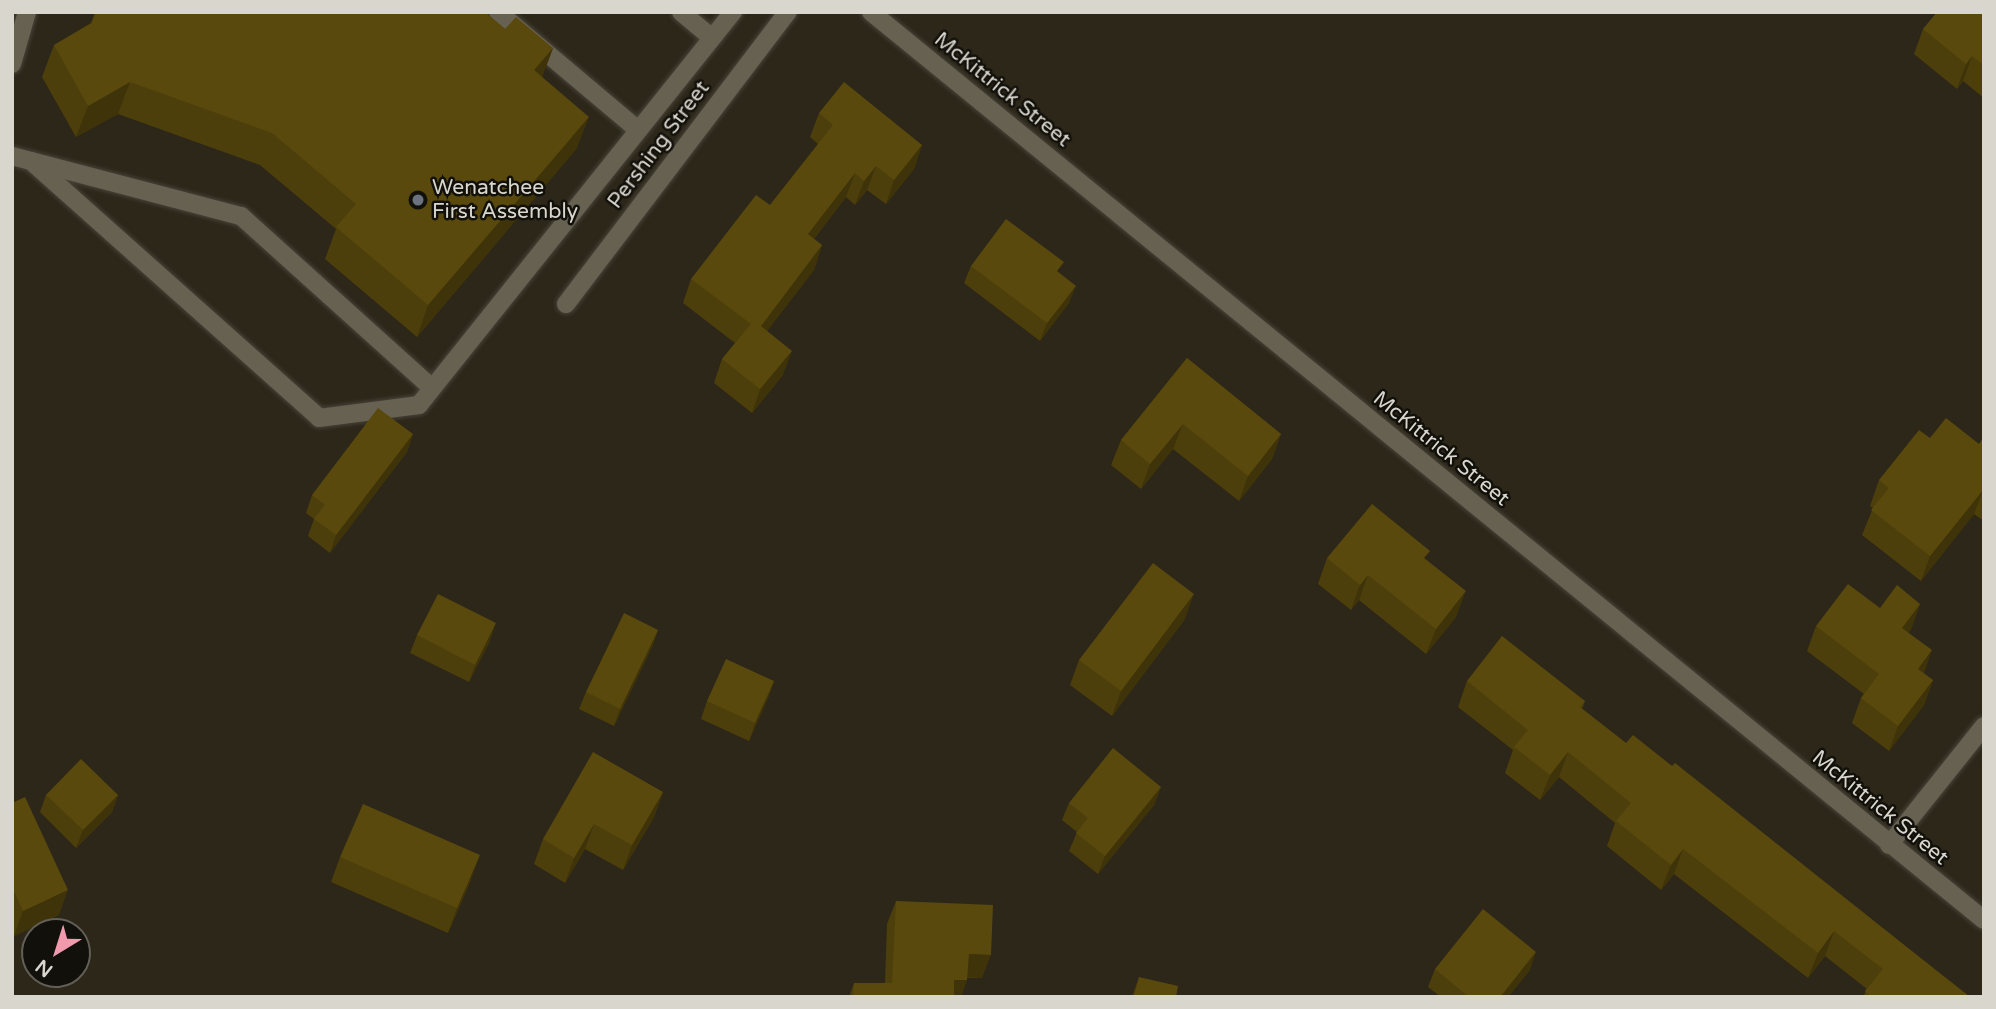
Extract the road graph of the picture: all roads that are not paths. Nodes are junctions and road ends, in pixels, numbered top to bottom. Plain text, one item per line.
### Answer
1 (27, 12) edge
2 (498, 12) edge
3 (681, 12) edge
4 (733, 12) edge
5 (788, 12) edge
6 (871, 12) edge
7 (712, 38) junction
8 (12, 64) edge
9 (638, 130) junction
10 (12, 156) edge
11 (31, 161) junction
12 (566, 304) dead end
13 (432, 388) junction
14 (1984, 726) edge
15 (1889, 845) junction
16 (1984, 920) edge

1 - 8 street
2 - 9 street
3 - 7 street
4 - 7 street
5 - 12 street, Pershing Street
6 - 15 street, McKittrick Street
7 - 9 street
9 - 13 street
10 - 11 street
11 - 13 street
11 - 13 street
14 - 15 street
15 - 16 street, McKittrick Street

